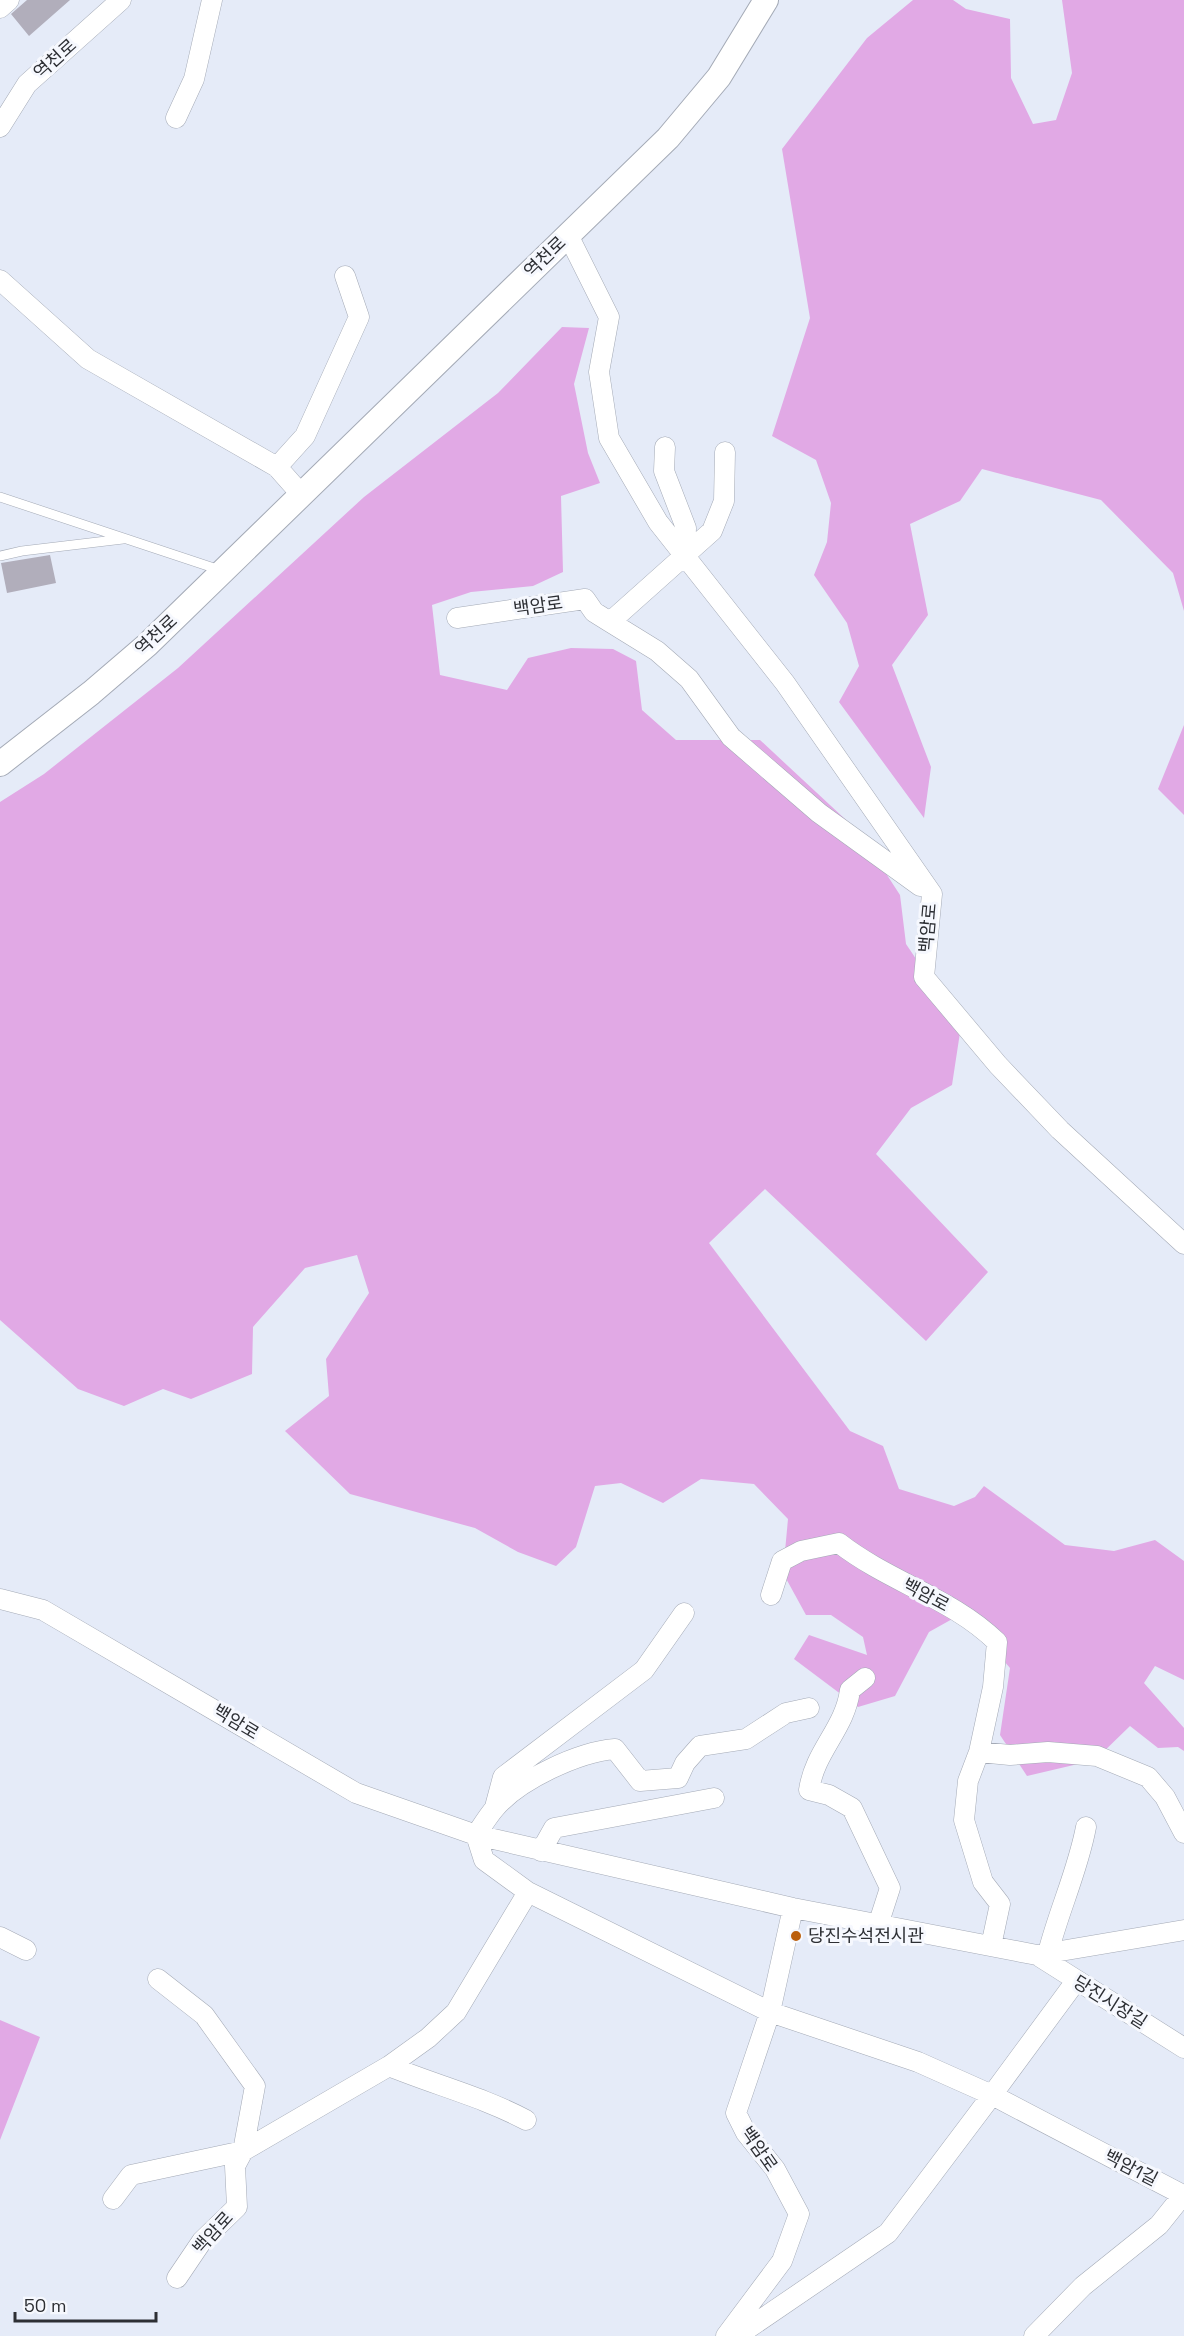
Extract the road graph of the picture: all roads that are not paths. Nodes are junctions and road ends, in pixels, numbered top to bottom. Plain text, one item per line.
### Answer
1 (9, 0) edge
2 (121, 0) edge
3 (212, 0) edge
4 (766, 0) edge
5 (0, 8) edge
6 (176, 118) dead end
7 (0, 127) edge
8 (568, 235) junction
9 (345, 276) dead end
10 (0, 280) edge
11 (665, 447) dead end
12 (725, 452) dead end
13 (277, 467) junction
14 (300, 493) junction
15 (0, 497) edge
16 (128, 539) junction
17 (685, 555) junction
18 (0, 556) edge
19 (222, 571) junction
20 (457, 618) dead end
21 (610, 622) junction
22 (0, 764) edge
23 (932, 894) junction
24 (1184, 1244) edge
25 (771, 1595) dead end
26 (0, 1599) edge
27 (684, 1613) dead end
28 (865, 1678) dead end
29 (809, 1708) dead end
30 (979, 1752) junction
31 (714, 1798) dead end
32 (495, 1807) junction
33 (1086, 1827) dead end
34 (1184, 1833) edge
35 (476, 1835) junction
36 (541, 1851) junction
37 (528, 1892) junction
38 (792, 1908) junction
39 (878, 1925) junction
40 (1184, 1930) edge
41 (0, 1936) edge
42 (991, 1946) junction
43 (26, 1950) dead end
44 (1042, 1954) junction
45 (158, 1979) dead end
46 (1076, 1981) junction
47 (771, 2012) junction
48 (1184, 2048) edge
49 (389, 2066) junction
50 (992, 2095) junction
51 (526, 2120) dead end
52 (243, 2151) junction
53 (1183, 2195) edge
54 (113, 2199) dead end
55 (177, 2278) dead end
56 (726, 2336) edge
57 (737, 2336) edge
58 (1034, 2336) edge

1 - 5 street
2 - 7 street, 역천로
3 - 6 street
4 - 8 street, 역천로
8 - 14 street, 역천로
8 - 17 street
9 - 13 street
10 - 13 street
11 - 17 street
12 - 17 street
13 - 14 street
14 - 19 street, 역천로
15 - 16 lane
16 - 18 lane
16 - 19 lane
17 - 21 street
17 - 23 street
19 - 22 street, 역천로
20 - 21 street, 백암로
21 - 23 street, 백암로
23 - 24 street, 백암로
25 - 30 street, 백암로
26 - 35 street, 백암로
27 - 32 street
28 - 39 street
29 - 32 street
30 - 34 street
30 - 42 street, 백암로
31 - 36 street
32 - 35 street
33 - 44 street
35 - 36 street, 백암로
35 - 37 street
36 - 38 street, 백암로
37 - 47 street, 백암1길
37 - 49 street
38 - 39 street, 백암로
38 - 47 street, 백암로
39 - 42 street, 백암로
40 - 44 street, 백암로
41 - 43 street
42 - 44 street, 백암로
44 - 46 street, 당진시장길
45 - 52 street, 백암로
46 - 48 street, 당진시장길
46 - 50 street
47 - 50 street, 백암1길
47 - 56 street, 백암로
49 - 51 street
49 - 52 street
50 - 53 street, 백암1길
50 - 57 street
52 - 54 street
52 - 55 street, 백암로
53 - 58 street, 백암1길

